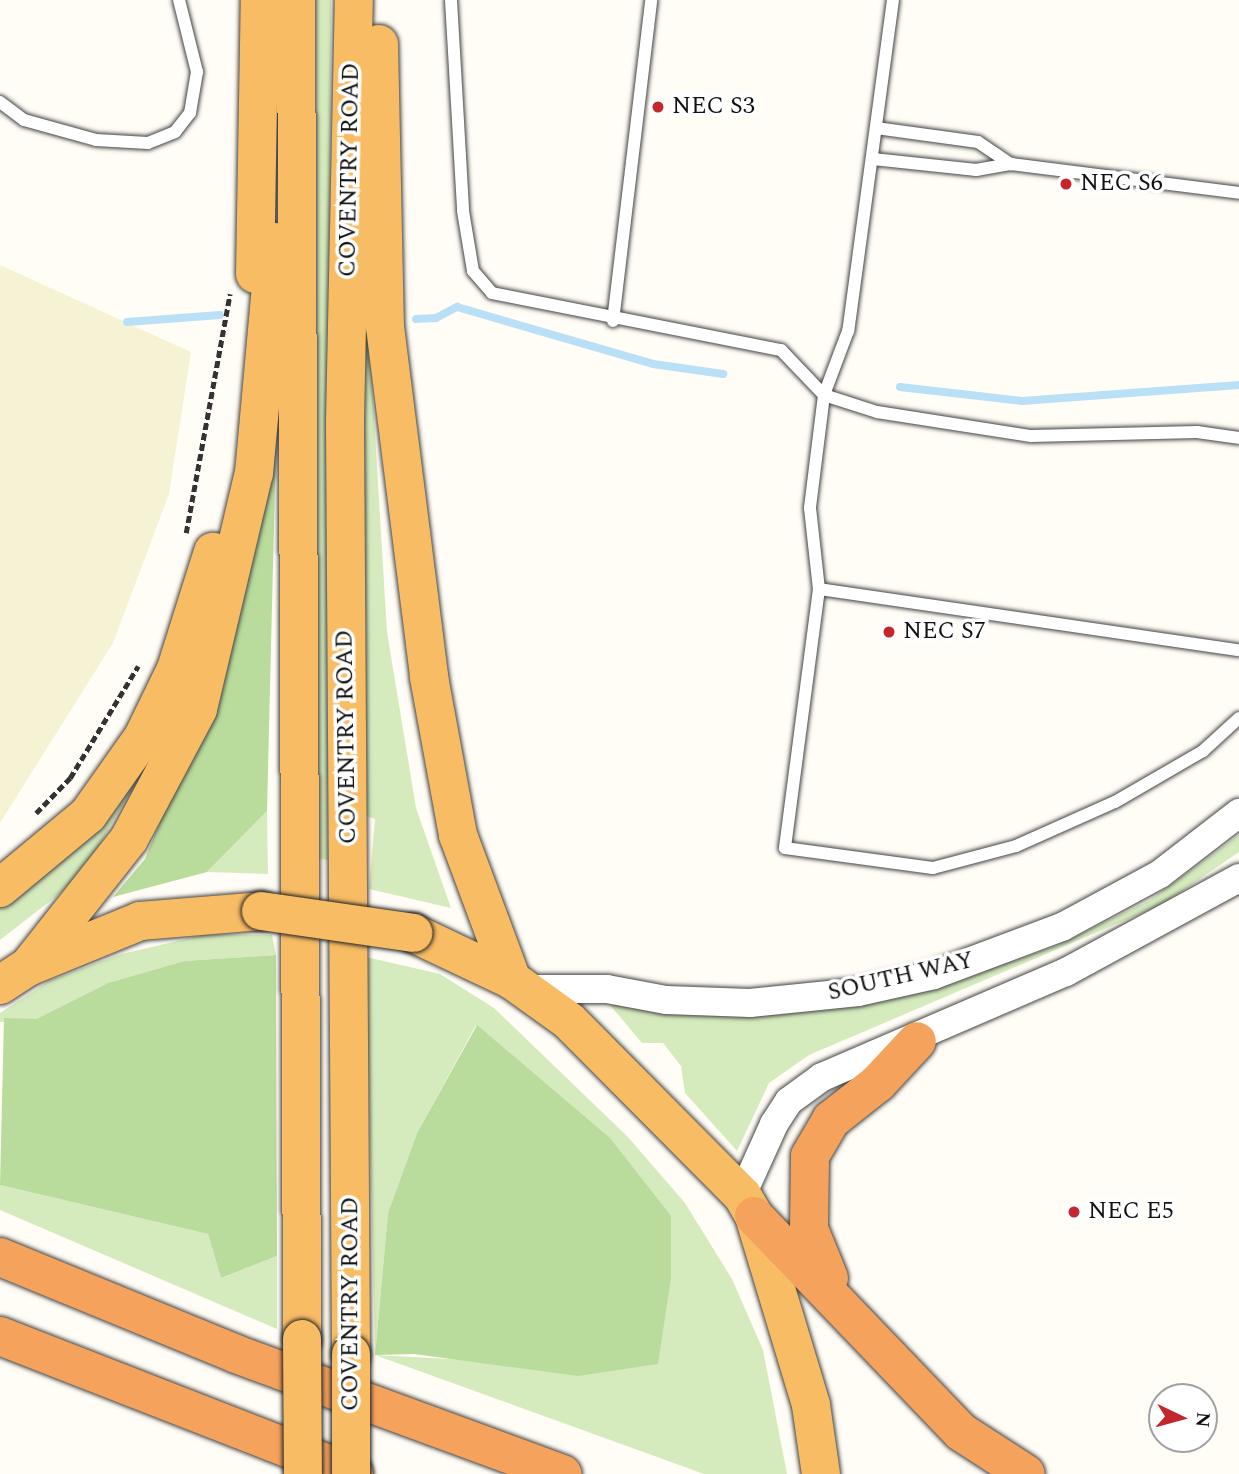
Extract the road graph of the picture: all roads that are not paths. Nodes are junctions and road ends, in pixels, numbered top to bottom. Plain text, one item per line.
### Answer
1 (179, 0) edge
2 (260, 0) edge
3 (286, 0) edge
4 (296, 0) edge
5 (354, 0) edge
6 (374, 0) edge
7 (451, 0) edge
8 (651, 0) edge
9 (893, 0) edge
10 (0, 102) edge
11 (876, 128) junction
12 (873, 159) junction
13 (1011, 164) junction
14 (1239, 194) edge
15 (613, 321) junction
16 (824, 395) junction
17 (1239, 438) edge
18 (819, 589) junction
19 (1239, 650) edge
20 (1239, 718) edge
21 (1238, 813) edge
22 (1239, 878) edge
23 (0, 888) edge
24 (14, 976) edge
25 (518, 984) junction
26 (916, 1041) junction
27 (748, 1206) junction
28 (0, 1257) edge
29 (841, 1305) junction
30 (0, 1336) edge
31 (303, 1474) edge
32 (352, 1474) edge
33 (563, 1474) edge
34 (821, 1474) edge
35 (1026, 1474) edge

1 - 10 lane
2 - 23 highway
3 - 24 highway
4 - 31 highway, COVENTRY ROAD, bridge
5 - 32 highway, COVENTRY ROAD, bridge
6 - 25 highway
7 - 15 lane
8 - 15 lane
9 - 11 lane
11 - 12 lane
11 - 13 lane
12 - 13 lane
12 - 16 lane
13 - 14 lane
15 - 16 lane
16 - 17 lane
16 - 18 lane
18 - 19 lane
18 - 20 lane
21 - 25 street, SOUTH WAY
22 - 26 street, SOUTH WAY
24 - 25 highway, bridge
25 - 27 highway
26 - 27 street, SOUTH WAY
26 - 29 highway
27 - 29 highway
27 - 34 highway
28 - 33 highway
29 - 35 highway
30 - 32 highway

